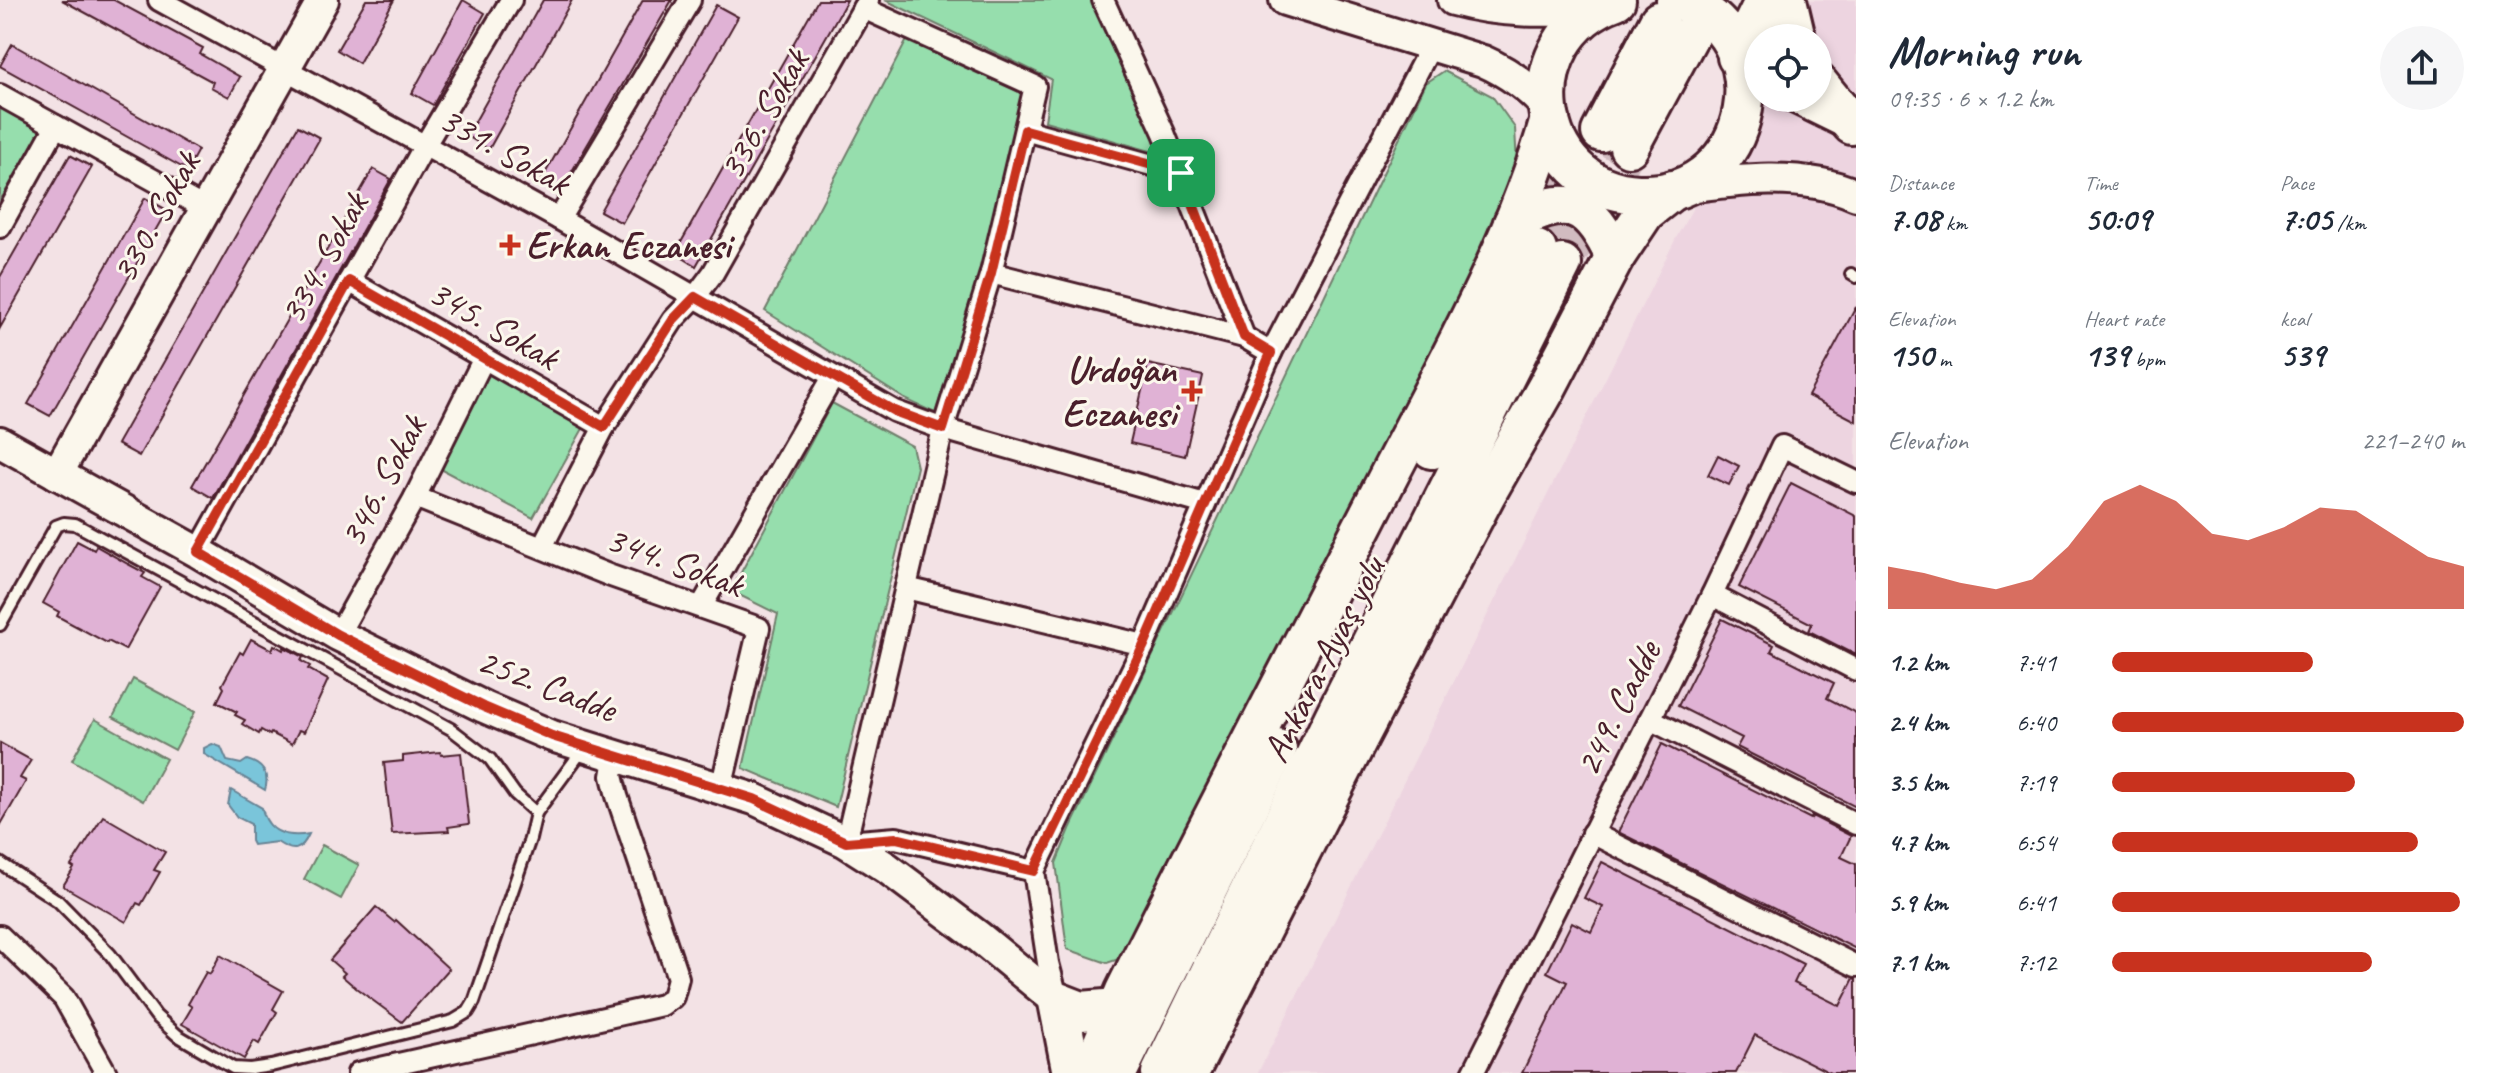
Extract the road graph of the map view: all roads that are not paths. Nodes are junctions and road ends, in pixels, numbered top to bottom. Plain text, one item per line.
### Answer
1 (159, 0) edge
2 (323, 0) edge
3 (511, 0) edge
4 (690, 0) edge
5 (1103, 0) edge
6 (1285, 0) edge
7 (1456, 0) edge
8 (1765, 0) edge
9 (1787, 0) edge
10 (1606, 3) edge
11 (865, 4) edge
12 (1675, 19) edge
13 (1758, 24) edge
14 (1793, 24) edge
15 (1432, 44) junction
16 (1744, 67) edge
17 (284, 69) junction
18 (0, 95) edge
19 (1832, 100) edge
20 (1744, 109) edge
21 (1825, 112) edge
22 (1548, 113) junction
23 (56, 126) junction
24 (1854, 126) edge
25 (1025, 130) junction
26 (1615, 139) tunnel mouth
27 (425, 145) junction
28 (1181, 173) junction
29 (1676, 190) junction
30 (1856, 195) edge
31 (206, 209) junction
32 (559, 219) junction
33 (0, 227) edge
34 (1537, 246) junction
35 (1615, 257) junction
36 (991, 273) junction
37 (349, 281) junction
38 (695, 297) junction
39 (1244, 337) junction
40 (1271, 353) junction
41 (484, 358) junction
42 (833, 377) junction
43 (604, 427) junction
44 (943, 429) junction
45 (0, 442) edge
46 (57, 474) junction
47 (1856, 482) edge
48 (415, 497) junction
49 (1205, 504) junction
50 (542, 547) junction
51 (198, 552) junction
52 (906, 588) junction
53 (1712, 595) junction
54 (701, 607) junction
55 (0, 625) edge
56 (338, 635) junction
57 (1144, 645) junction
58 (1856, 670) edge
59 (1650, 719) junction
60 (585, 747) junction
61 (616, 754) junction
62 (721, 788) junction
63 (536, 813) junction
64 (1856, 824) edge
65 (1592, 833) junction
66 (846, 842) junction
67 (0, 863) edge
68 (1034, 871) junction
69 (0, 936) edge
70 (1856, 966) edge
71 (1058, 1002) junction
72 (1118, 1008) junction
73 (106, 1073) edge
74 (358, 1073) edge
75 (1072, 1073) edge
76 (1090, 1073) edge
77 (1117, 1073) edge
78 (1161, 1073) edge
79 (1189, 1073) edge
80 (1473, 1073) edge

1 - 17 street, 331. Sokak
2 - 17 main road, 330. Sokak
3 - 27 street, 334. Sokak
4 - 32 street
5 - 28 street
6 - 15 main road
7 - 10 main road
8 - 13 highway
9 - 14 highway
10 - 22 highway
11 - 25 street
11 - 38 street, 336. Sokak
12 - 16 highway
12 - 26 highway
15 - 22 main road
15 - 40 street
17 - 27 street, 331. Sokak
17 - 31 main road, 330. Sokak
18 - 23 street
19 - 24 highway
20 - 29 highway
21 - 24 main road
22 - 29 highway
22 - 34 highway
23 - 31 street
23 - 33 street
25 - 28 street
25 - 36 street
27 - 32 street, 331. Sokak
27 - 37 street, 334. Sokak
28 - 39 street
29 - 30 main road
29 - 35 highway
31 - 46 main road, 330. Sokak
32 - 38 street, 331. Sokak
34 - 35 highway
34 - 72 highway
34 - 77 highway, Ankara-Ayaş yolu
34 - 78 highway, Ankara-Ayaş yolu
35 - 79 highway
36 - 39 street
36 - 44 street
37 - 41 street, 345. Sokak
37 - 51 street, 334. Sokak
38 - 42 street, 331. Sokak
38 - 43 street, 336. Sokak
39 - 40 street
40 - 49 street
41 - 43 street, 345. Sokak
41 - 48 street, 346. Sokak
42 - 44 street, 331. Sokak
42 - 54 street
43 - 50 street, 336. Sokak
44 - 49 street, 331. Sokak
44 - 52 street
45 - 46 main road, 252. Cadde
46 - 51 main road, 252. Cadde
47 - 53 street, 249. Cadde
48 - 50 street, 344. Sokak
48 - 56 street, 346. Sokak
49 - 57 street
50 - 54 street, 344. Sokak
51 - 56 main road, 252. Cadde
52 - 57 street
52 - 66 street
53 - 58 street
53 - 59 street, 249. Cadde
54 - 62 street, 344. Sokak
55 - 63 lane
56 - 60 main road, 252. Cadde
57 - 68 street
59 - 64 street
59 - 65 street, 249. Cadde
60 - 61 main road, 252. Cadde
60 - 63 lane
61 - 62 main road, 252. Cadde
61 - 74 street
62 - 66 main road, 252. Cadde
63 - 67 lane
65 - 70 street
65 - 80 street, 249. Cadde
66 - 68 street
66 - 71 main road, 252. Cadde
68 - 71 street
69 - 73 street
71 - 72 highway
71 - 75 highway
72 - 76 highway

